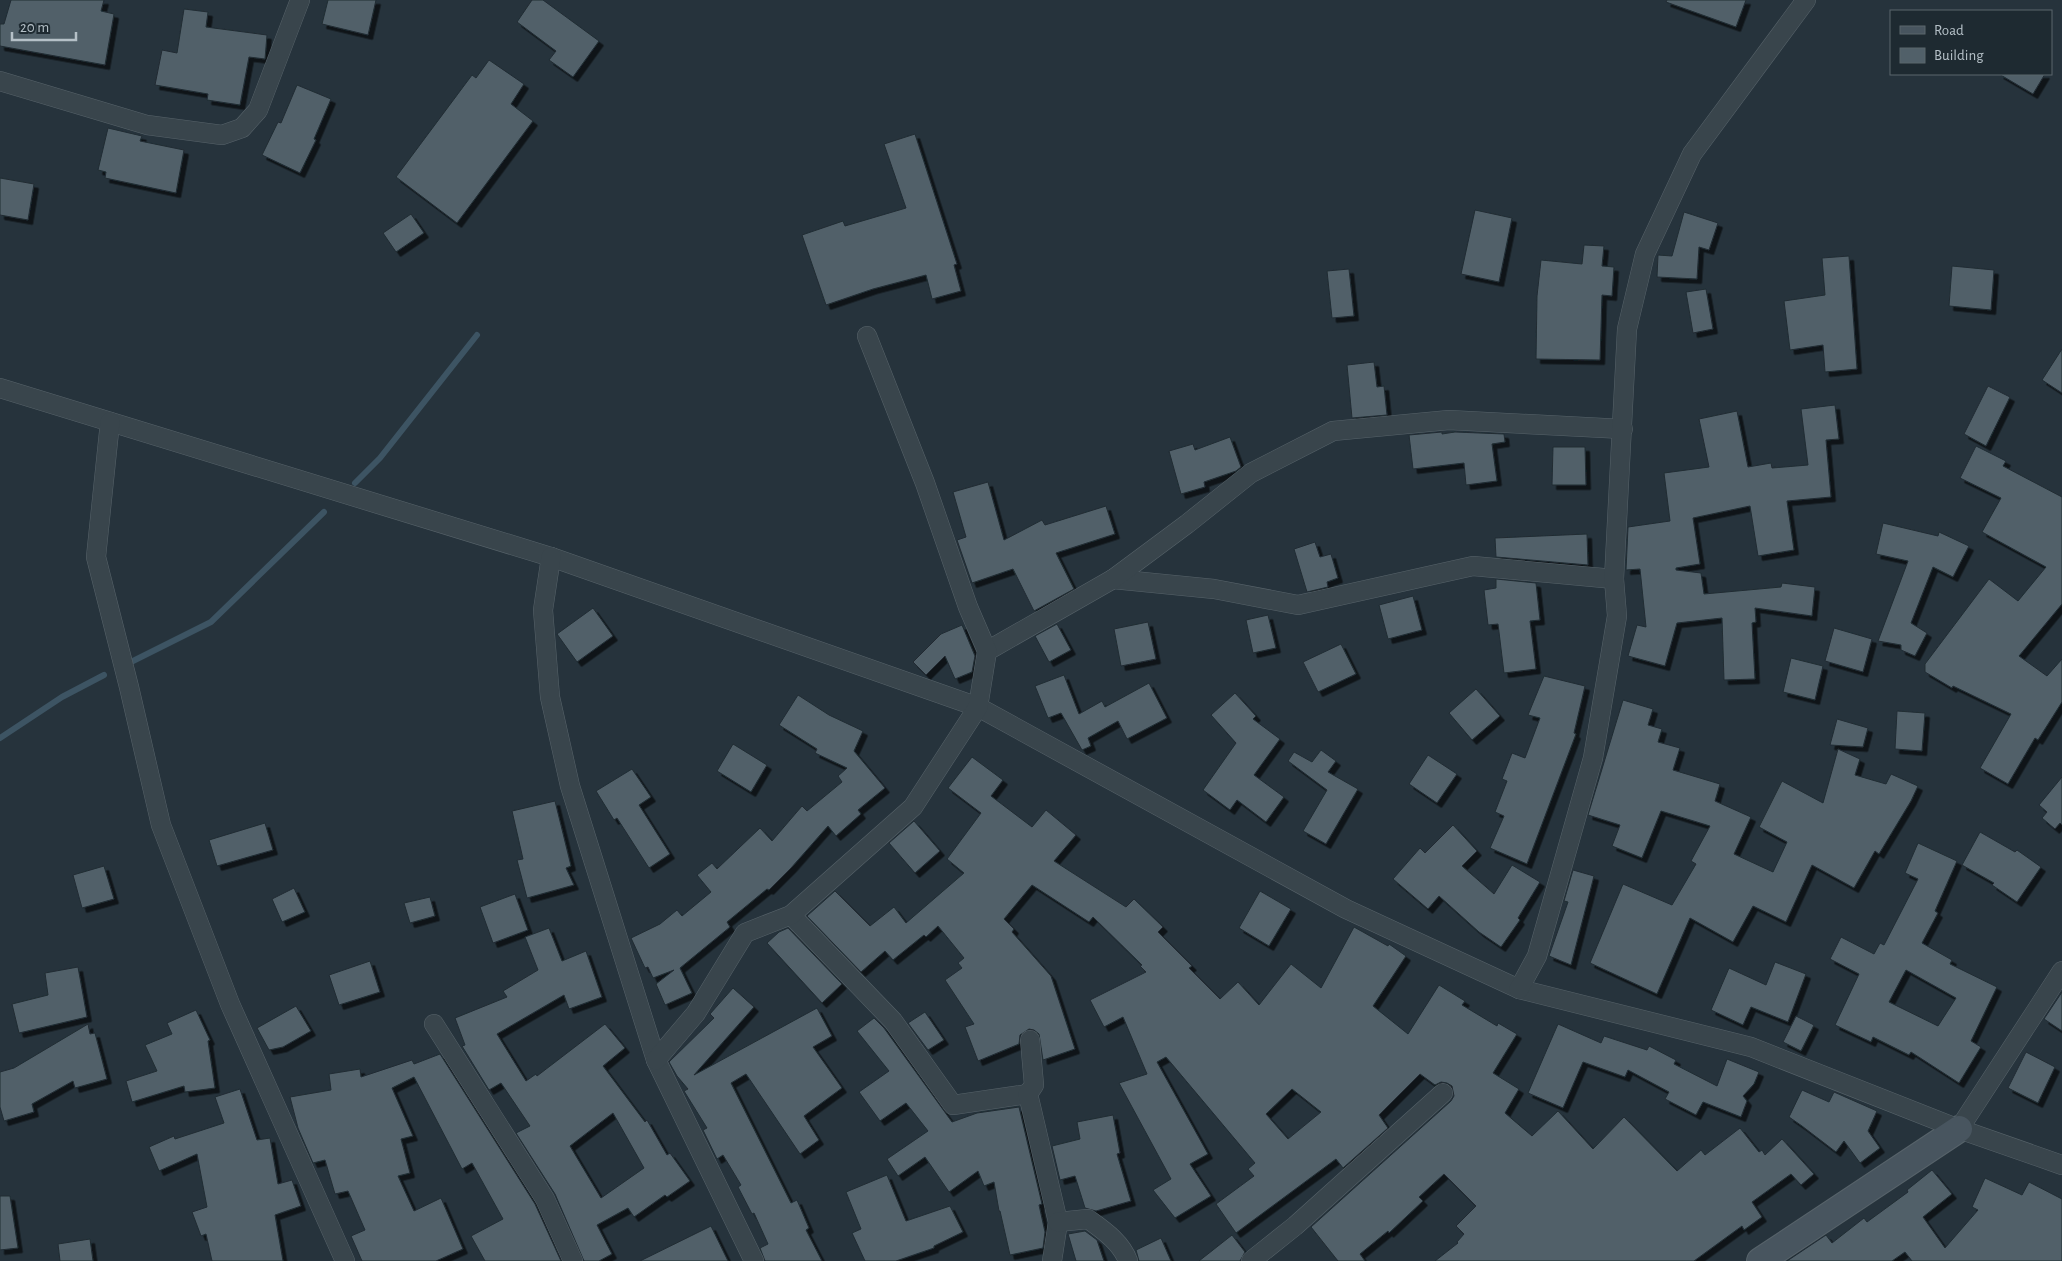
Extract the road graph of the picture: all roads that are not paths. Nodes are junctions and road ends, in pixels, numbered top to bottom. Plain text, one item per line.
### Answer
1 (300, 0) edge
2 (1806, 0) edge
3 (0, 81) edge
4 (867, 336) dead end
5 (0, 388) edge
6 (110, 422) junction
7 (1623, 429) junction
8 (551, 558) junction
9 (1113, 579) junction
10 (1614, 579) junction
11 (987, 651) junction
12 (978, 707) junction
13 (791, 915) junction
14 (2062, 971) edge
15 (1518, 988) junction
16 (434, 1024) dead end
17 (1030, 1040) dead end
18 (656, 1060) junction
19 (1444, 1093) dead end
20 (1028, 1094) junction
21 (1959, 1130) junction
22 (2062, 1165) edge
23 (1058, 1222) junction
24 (345, 1261) edge
25 (573, 1261) edge
26 (754, 1261) edge
27 (1052, 1261) edge
28 (1128, 1261) edge
29 (1251, 1261) edge
30 (1760, 1261) edge

1 - 3 street
2 - 7 street
4 - 11 street
5 - 6 street
6 - 8 street
6 - 24 street
7 - 9 street
7 - 10 street
8 - 12 street
8 - 18 street
9 - 10 street
9 - 11 street
10 - 15 street
11 - 12 street
12 - 13 street
12 - 15 street
13 - 18 street
13 - 20 street
14 - 21 street
15 - 21 street
16 - 25 street
17 - 20 street
18 - 26 street
19 - 29 street
20 - 23 street
21 - 22 street
21 - 30 street
23 - 27 street
23 - 28 street

